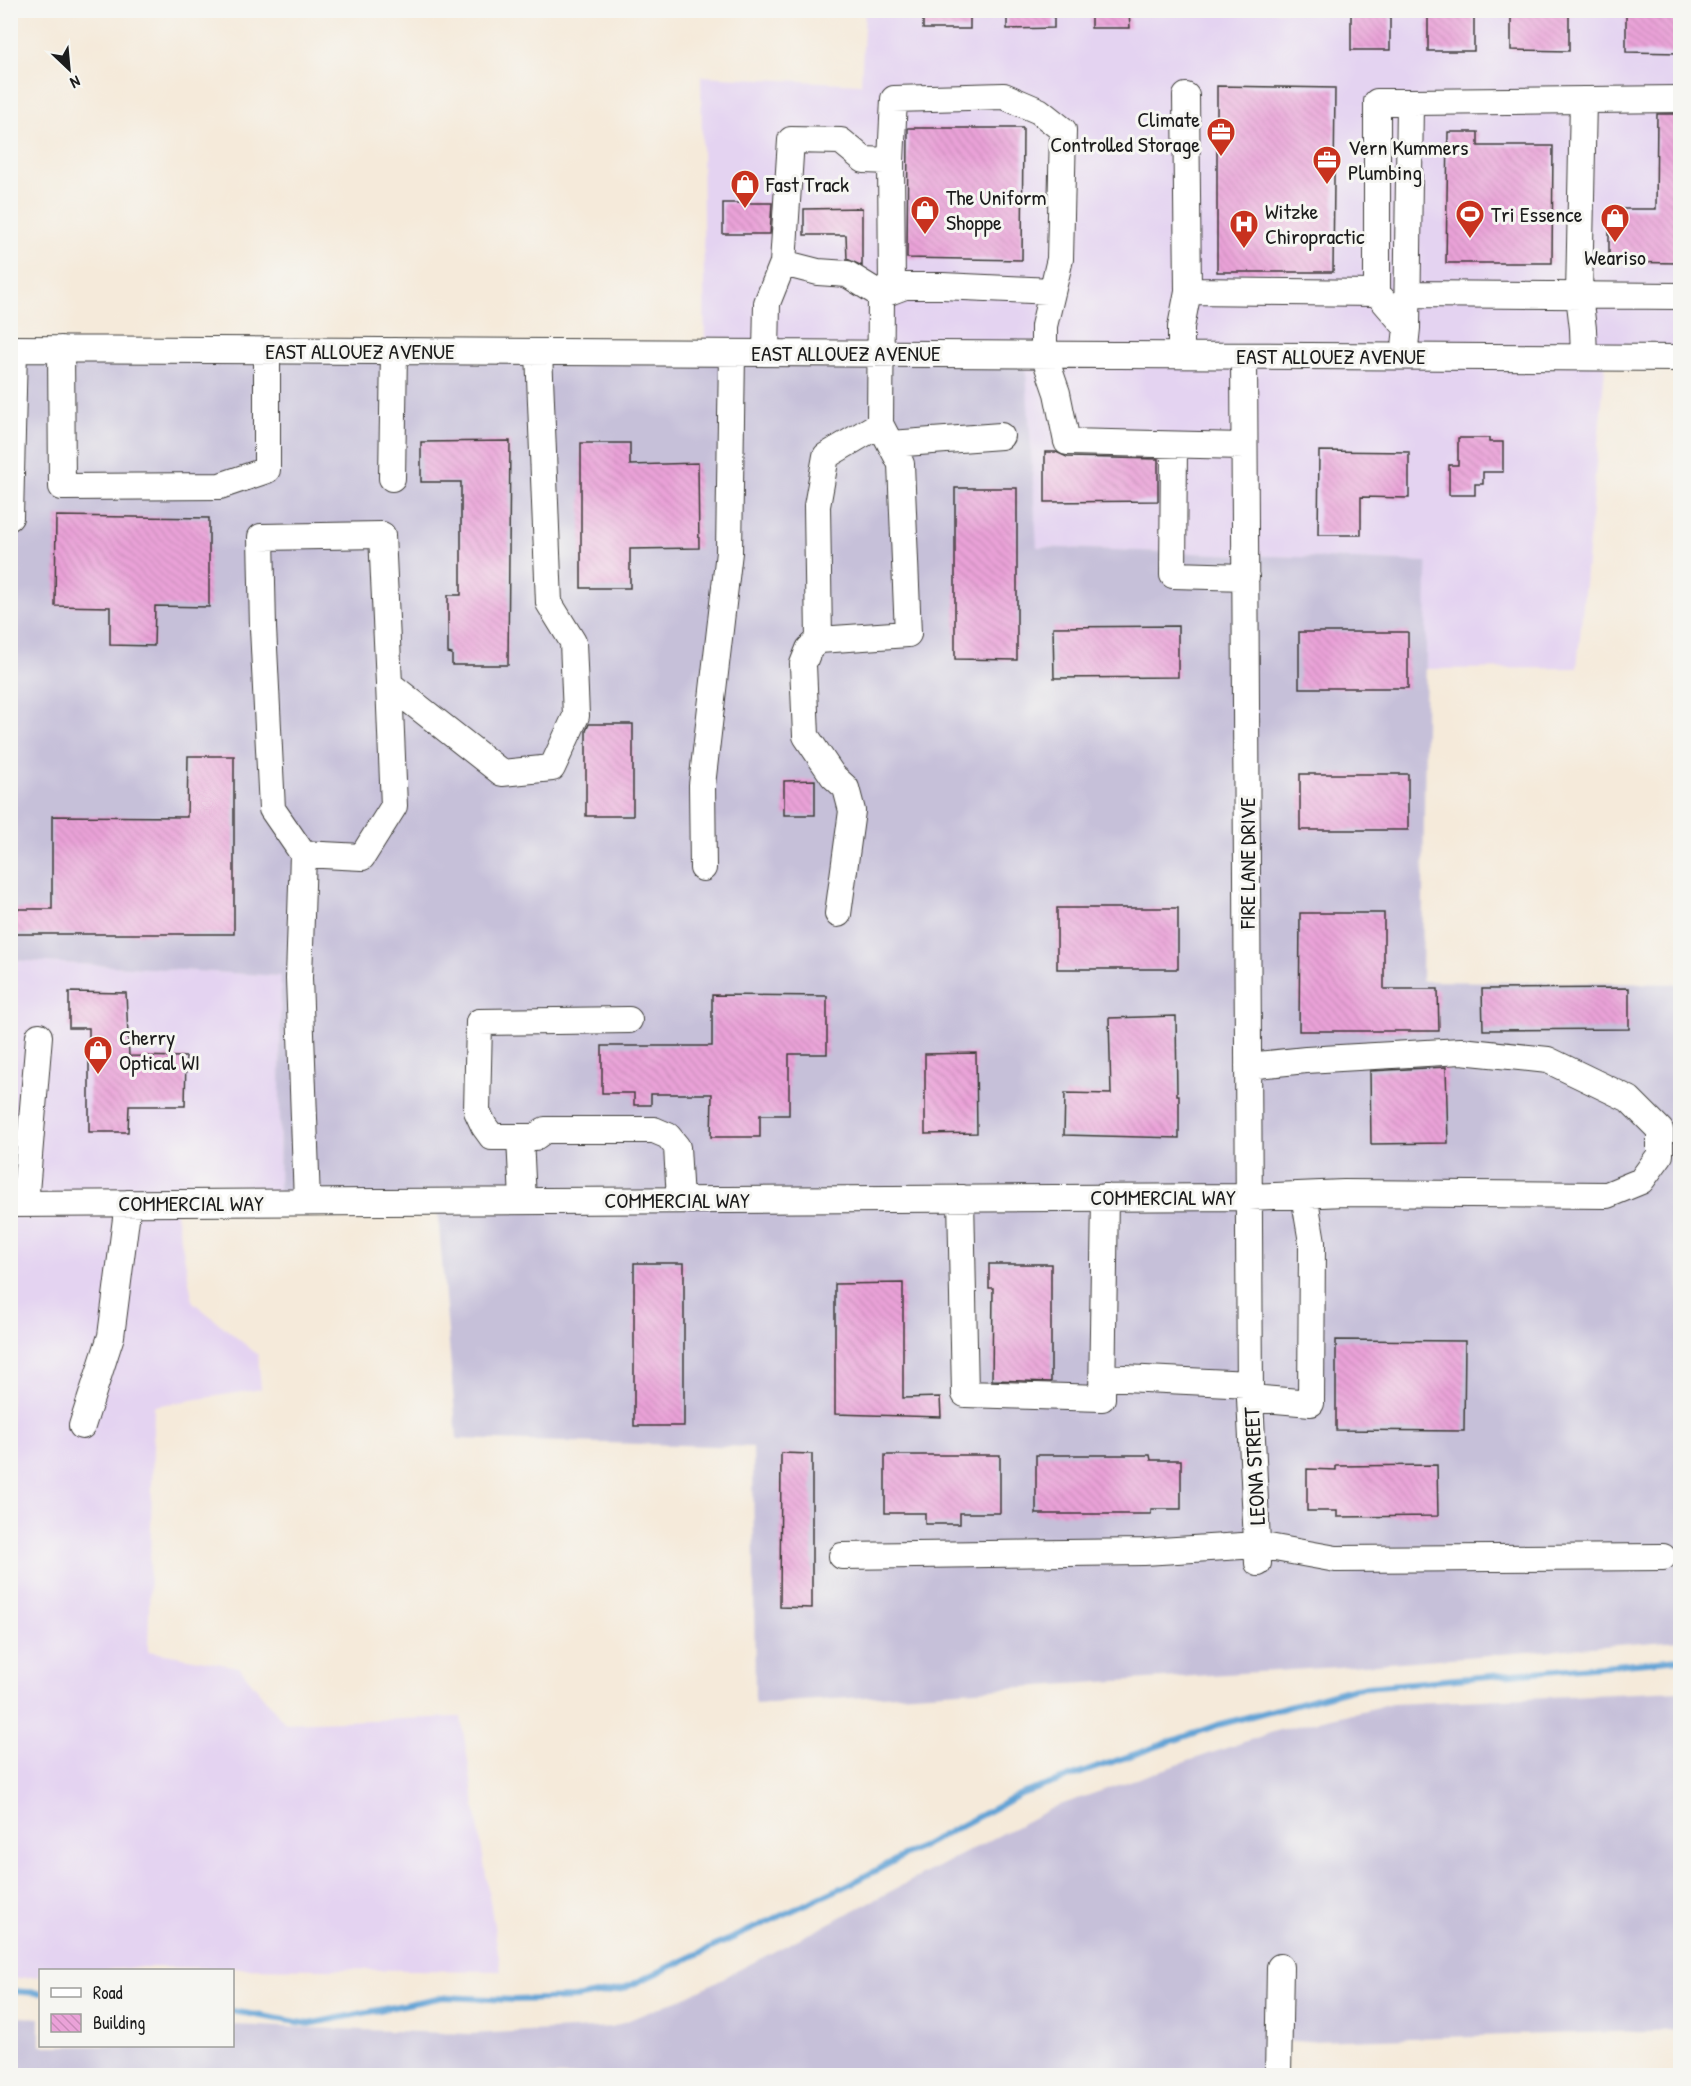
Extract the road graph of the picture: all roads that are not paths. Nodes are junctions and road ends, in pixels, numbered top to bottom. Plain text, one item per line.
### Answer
1 (1186, 96) dead end
2 (1680, 99) edge
3 (1583, 100) junction
4 (1410, 102) junction
5 (891, 161) junction
6 (783, 263) junction
7 (1052, 291) junction
8 (1188, 291) junction
9 (887, 293) junction
10 (1377, 293) junction
11 (1407, 294) junction
12 (1579, 296) junction
13 (1680, 296) edge
14 (1407, 328) junction
15 (12, 349) edge
16 (61, 349) junction
17 (267, 350) junction
18 (394, 351) junction
19 (539, 352) junction
20 (732, 353) junction
21 (766, 353) junction
22 (880, 354) junction
23 (1044, 354) junction
24 (1181, 355) junction
25 (1244, 356) junction
26 (1404, 357) junction
27 (1584, 357) junction
28 (1680, 358) edge
29 (886, 434) junction
30 (1001, 436) dead end
31 (1174, 445) junction
32 (1245, 446) junction
33 (392, 478) dead end
34 (10, 517) edge
35 (1245, 577) junction
36 (819, 640) junction
37 (389, 684) junction
38 (303, 854) junction
39 (703, 868) dead end
40 (838, 914) dead end
41 (629, 1020) dead end
42 (39, 1036) dead end
43 (1248, 1066) junction
44 (520, 1137) junction
45 (1304, 1194) junction
46 (1105, 1197) junction
47 (1249, 1197) junction
48 (961, 1198) junction
49 (680, 1200) junction
50 (523, 1201) junction
51 (307, 1202) junction
52 (128, 1203) junction
53 (18, 1204) edge
54 (1103, 1377) junction
55 (1250, 1384) junction
56 (82, 1426) dead end
57 (1258, 1554) junction
58 (842, 1556) dead end
59 (1663, 1557) dead end
60 (1280, 1967) dead end
61 (1278, 2076) edge

1 - 8 street
2 - 3 street
3 - 4 street
3 - 12 street
4 - 10 street
4 - 11 street
5 - 6 street
5 - 7 street
5 - 9 street
6 - 9 street
6 - 21 street
7 - 9 street
7 - 23 street
8 - 10 street
8 - 24 street
9 - 22 street
10 - 14 street
11 - 12 street
11 - 14 street
12 - 13 street
12 - 27 street
14 - 26 street
15 - 16 street, EAST ALLOUEZ AVENUE
15 - 34 street
16 - 17 street, EAST ALLOUEZ AVENUE
16 - 17 street
17 - 18 street, EAST ALLOUEZ AVENUE
18 - 19 street, EAST ALLOUEZ AVENUE
18 - 33 street
19 - 20 street, EAST ALLOUEZ AVENUE
19 - 37 street
20 - 21 street, EAST ALLOUEZ AVENUE
20 - 39 street
21 - 22 street, EAST ALLOUEZ AVENUE
22 - 23 street, EAST ALLOUEZ AVENUE
22 - 29 street
23 - 24 street, EAST ALLOUEZ AVENUE
23 - 31 street
24 - 25 street, EAST ALLOUEZ AVENUE
25 - 26 street, EAST ALLOUEZ AVENUE
25 - 32 street, FIRE LANE DRIVE
26 - 27 street, EAST ALLOUEZ AVENUE
27 - 28 street, EAST ALLOUEZ AVENUE
29 - 30 street
29 - 36 street
29 - 36 street
31 - 32 street
31 - 35 street
32 - 35 street, FIRE LANE DRIVE
35 - 43 street, FIRE LANE DRIVE
36 - 40 street
37 - 38 street
37 - 38 street
38 - 51 street
41 - 44 street
42 - 53 street
43 - 45 street, COMMERCIAL WAY
43 - 47 street, FIRE LANE DRIVE
44 - 49 street
44 - 50 street
45 - 47 street, COMMERCIAL WAY
45 - 55 street
46 - 47 street, COMMERCIAL WAY
46 - 48 street, COMMERCIAL WAY
46 - 54 street
47 - 55 street, FIRE LANE DRIVE
48 - 49 street, COMMERCIAL WAY
48 - 54 street
49 - 50 street, COMMERCIAL WAY
50 - 51 street, COMMERCIAL WAY
51 - 52 street, COMMERCIAL WAY
52 - 53 street, COMMERCIAL WAY
52 - 56 street
54 - 55 street
55 - 57 street, LEONA STREET
57 - 58 street
57 - 59 street
60 - 61 street

